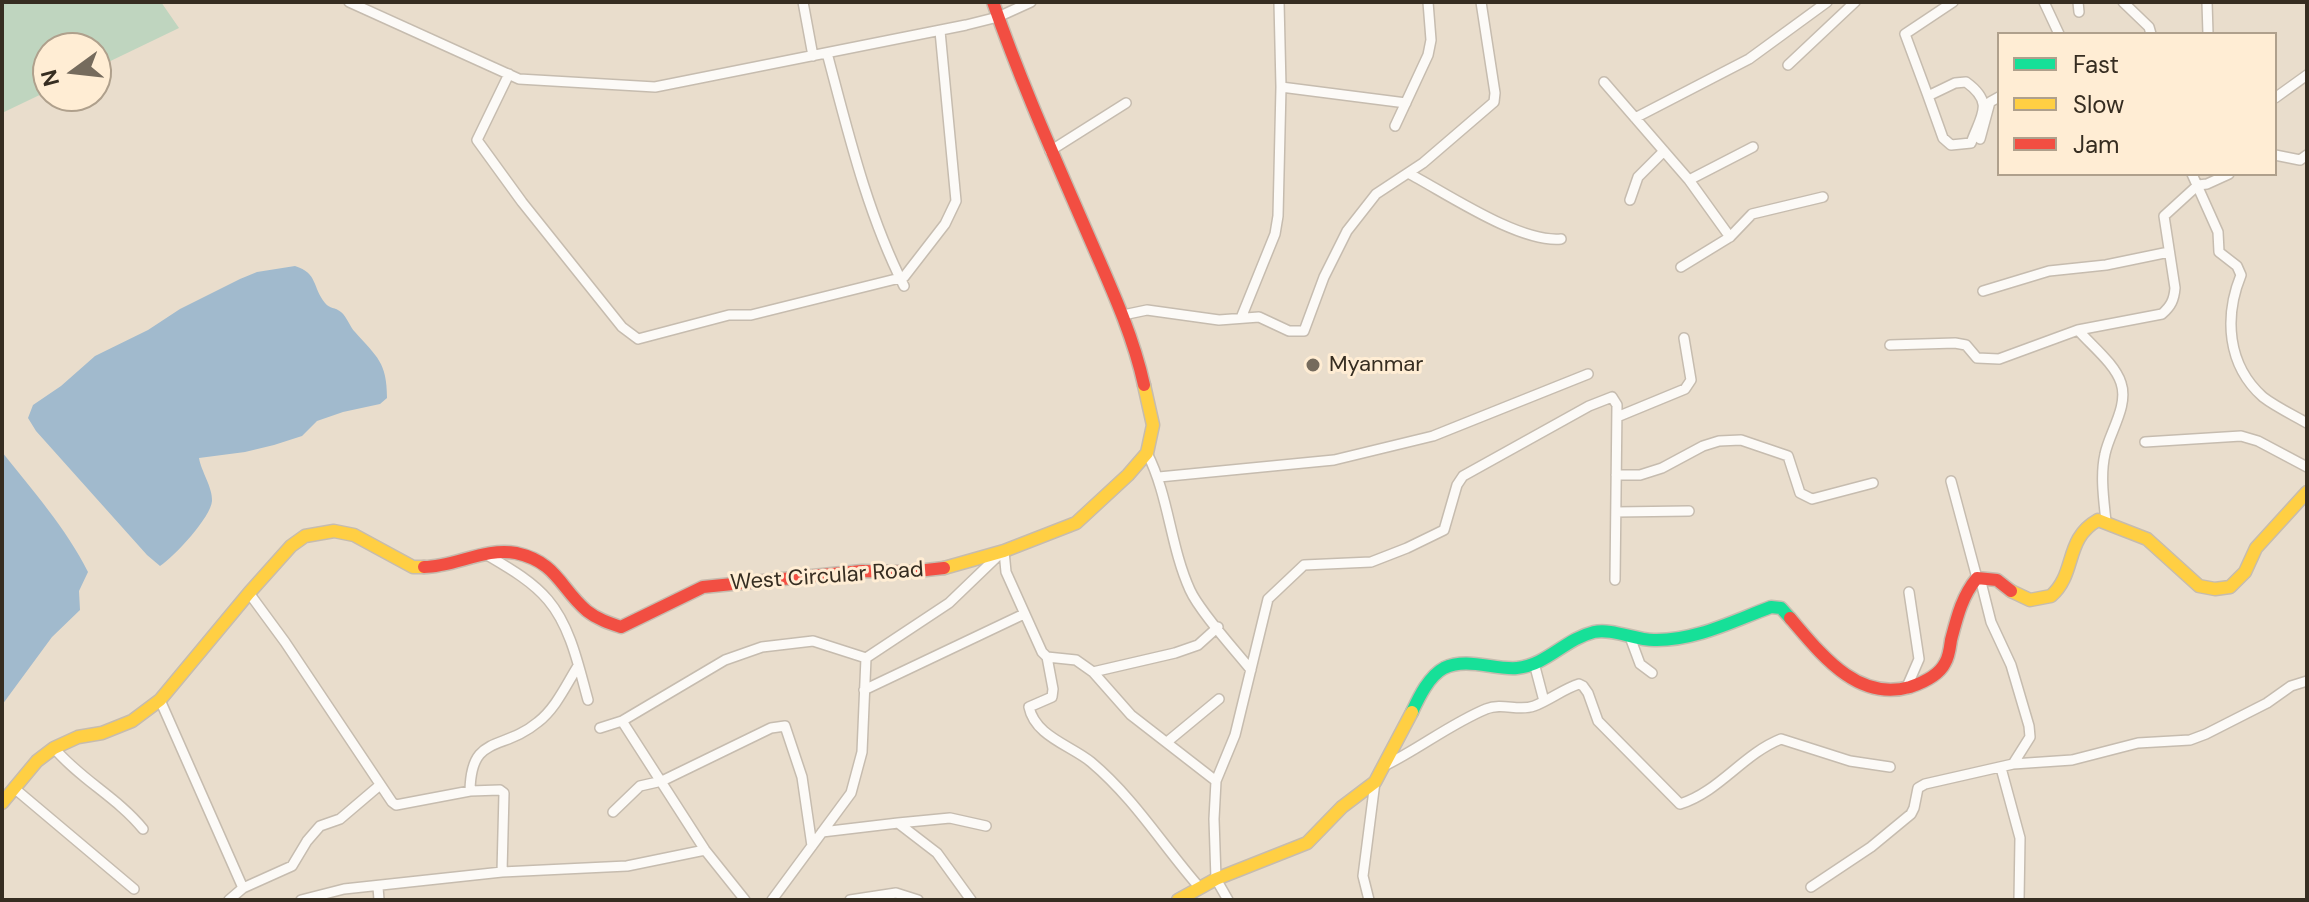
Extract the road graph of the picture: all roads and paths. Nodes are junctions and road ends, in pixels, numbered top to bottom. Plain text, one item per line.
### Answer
1 (349, 2) edge
2 (803, 2) edge
3 (993, 2) edge
4 (1031, 2) edge
5 (1279, 2) edge
6 (1428, 2) edge
7 (1481, 2) edge
8 (1827, 2) edge
9 (1855, 2) edge
10 (1953, 2) edge
11 (2044, 2) edge
12 (2123, 2) edge
13 (2207, 2) edge
14 (998, 17) junction
15 (940, 31) junction
16 (2058, 32) edge
17 (2150, 32) edge
18 (2208, 32) edge
19 (827, 53) junction
20 (813, 56) junction
21 (1788, 65) dead end
22 (509, 74) junction
23 (2307, 75) edge
24 (1604, 82) dead end
25 (1281, 87) junction
26 (1928, 96) junction
27 (2277, 97) edge
28 (1997, 98) edge
29 (1126, 103) dead end
30 (1406, 103) junction
31 (1635, 118) junction
32 (1395, 126) dead end
33 (1980, 139) dead end
34 (1753, 147) dead end
35 (1050, 151) junction
36 (1664, 151) junction
37 (2277, 155) edge
38 (2307, 155) edge
39 (1408, 173) junction
40 (2193, 176) edge
41 (2225, 176) edge
42 (1689, 180) junction
43 (2198, 185) junction
44 (1823, 197) dead end
45 (1630, 200) dead end
46 (1730, 237) junction
47 (1561, 239) dead end
48 (2169, 252) junction
49 (1681, 267) dead end
50 (902, 282) junction
51 (1983, 291) dead end
52 (1123, 315) junction
53 (1241, 318) junction
54 (2078, 330) junction
55 (1684, 338) dead end
56 (1890, 345) dead end
57 (1588, 374) dead end
58 (1617, 417) junction
59 (2307, 423) edge
60 (2145, 442) dead end
61 (1147, 453) junction
62 (2307, 467) edge
63 (1616, 475) junction
64 (1159, 477) junction
65 (1951, 481) dead end
66 (1873, 483) dead end
67 (2307, 492) edge
68 (1689, 511) dead end
69 (1616, 512) junction
70 (2106, 522) junction
71 (1004, 551) junction
72 (487, 555) junction
73 (1979, 578) junction
74 (1615, 580) dead end
75 (1909, 592) dead end
76 (249, 593) junction
77 (1024, 614) junction
78 (1218, 627) junction
79 (1630, 637) junction
80 (1047, 657) junction
81 (866, 658) junction
82 (1534, 663) junction
83 (578, 666) junction
84 (1251, 670) junction
85 (1093, 672) junction
86 (1652, 673) dead end
87 (2307, 681) edge
88 (1906, 689) junction
89 (864, 690) junction
90 (1219, 699) dead end
91 (160, 700) junction
92 (588, 700) dead end
93 (1544, 701) junction
94 (622, 721) junction
95 (600, 728) dead end
96 (1167, 742) junction
97 (54, 748) junction
98 (2013, 764) junction
99 (1381, 767) junction
100 (1890, 767) dead end
101 (2001, 768) junction
102 (662, 781) junction
103 (1216, 781) junction
104 (1375, 782) junction
105 (380, 785) junction
106 (14, 788) junction
107 (470, 791) junction
108 (2, 803) edge
109 (613, 812) dead end
110 (898, 823) junction
111 (986, 826) dead end
112 (143, 829) dead end
113 (822, 832) junction
114 (812, 846) junction
115 (705, 850) junction
116 (502, 872) junction
117 (1216, 879) junction
118 (378, 887) junction
119 (1811, 887) dead end
120 (1200, 888) junction
121 (134, 889) dead end
122 (237, 896) edge
123 (301, 900) edge
124 (379, 900) edge
125 (745, 900) edge
126 (772, 900) edge
127 (850, 900) edge
128 (918, 900) edge
129 (971, 900) edge
130 (1178, 900) edge
131 (1228, 900) edge
132 (1369, 900) edge
133 (2019, 900) edge

1 - 22 street
2 - 20 street
3 - 14 street
4 - 14 street
5 - 25 street
6 - 30 street
7 - 39 street
8 - 31 street
9 - 21 street
10 - 26 street
11 - 16 street
12 - 17 street
13 - 18 street
14 - 15 street
14 - 35 street
15 - 19 street
15 - 50 street
19 - 20 street
19 - 50 street
20 - 22 street
22 - 50 street
23 - 27 street
24 - 31 street
25 - 30 street
25 - 53 street
26 - 26 street
28 - 33 street
29 - 35 street
30 - 32 street
31 - 36 street
34 - 42 street
35 - 52 street
36 - 42 street
36 - 45 street
37 - 38 street
39 - 47 street
39 - 53 street
40 - 43 street
41 - 43 street
42 - 46 street
43 - 48 street
43 - 59 street
44 - 46 street
46 - 49 street
48 - 51 street
48 - 54 street
52 - 53 street
52 - 61 street
54 - 56 street
54 - 70 street
55 - 58 street
57 - 64 street
58 - 63 street
58 - 84 street
60 - 62 street
61 - 64 street
61 - 71 street, West Circular Road
63 - 66 street
63 - 69 street
64 - 78 street
65 - 73 street
67 - 70 street
68 - 69 street
69 - 74 street
70 - 73 street
71 - 72 street, West Circular Road
71 - 77 street
71 - 81 street
72 - 76 street, West Circular Road
72 - 83 street
73 - 88 street
73 - 98 street
75 - 88 street
76 - 91 street, West Circular Road
76 - 105 street
77 - 80 street
77 - 89 street
78 - 84 street
78 - 85 street
79 - 82 street
79 - 86 street
79 - 88 street
80 - 85 street
80 - 120 street
81 - 89 street
81 - 94 street
82 - 93 street
82 - 99 street
83 - 92 street
83 - 107 street
84 - 103 street
85 - 96 street
87 - 98 street
89 - 113 street
90 - 96 street
91 - 97 street, West Circular Road
91 - 122 street
93 - 99 street
93 - 100 street
94 - 95 street
94 - 102 street
96 - 103 street
97 - 106 street, West Circular Road
97 - 112 street
98 - 101 street
99 - 104 street
101 - 119 street
101 - 133 street
102 - 109 street
102 - 114 street
102 - 115 street
103 - 117 street
104 - 117 street
104 - 132 street
105 - 107 street
105 - 122 street
106 - 108 street, West Circular Road
106 - 121 street
107 - 116 street
110 - 111 street
110 - 113 street
110 - 129 street
113 - 114 street
114 - 126 street
115 - 116 street
115 - 125 street
116 - 118 street
117 - 120 street
117 - 131 street
118 - 123 street
118 - 124 street
120 - 130 street
127 - 128 street

